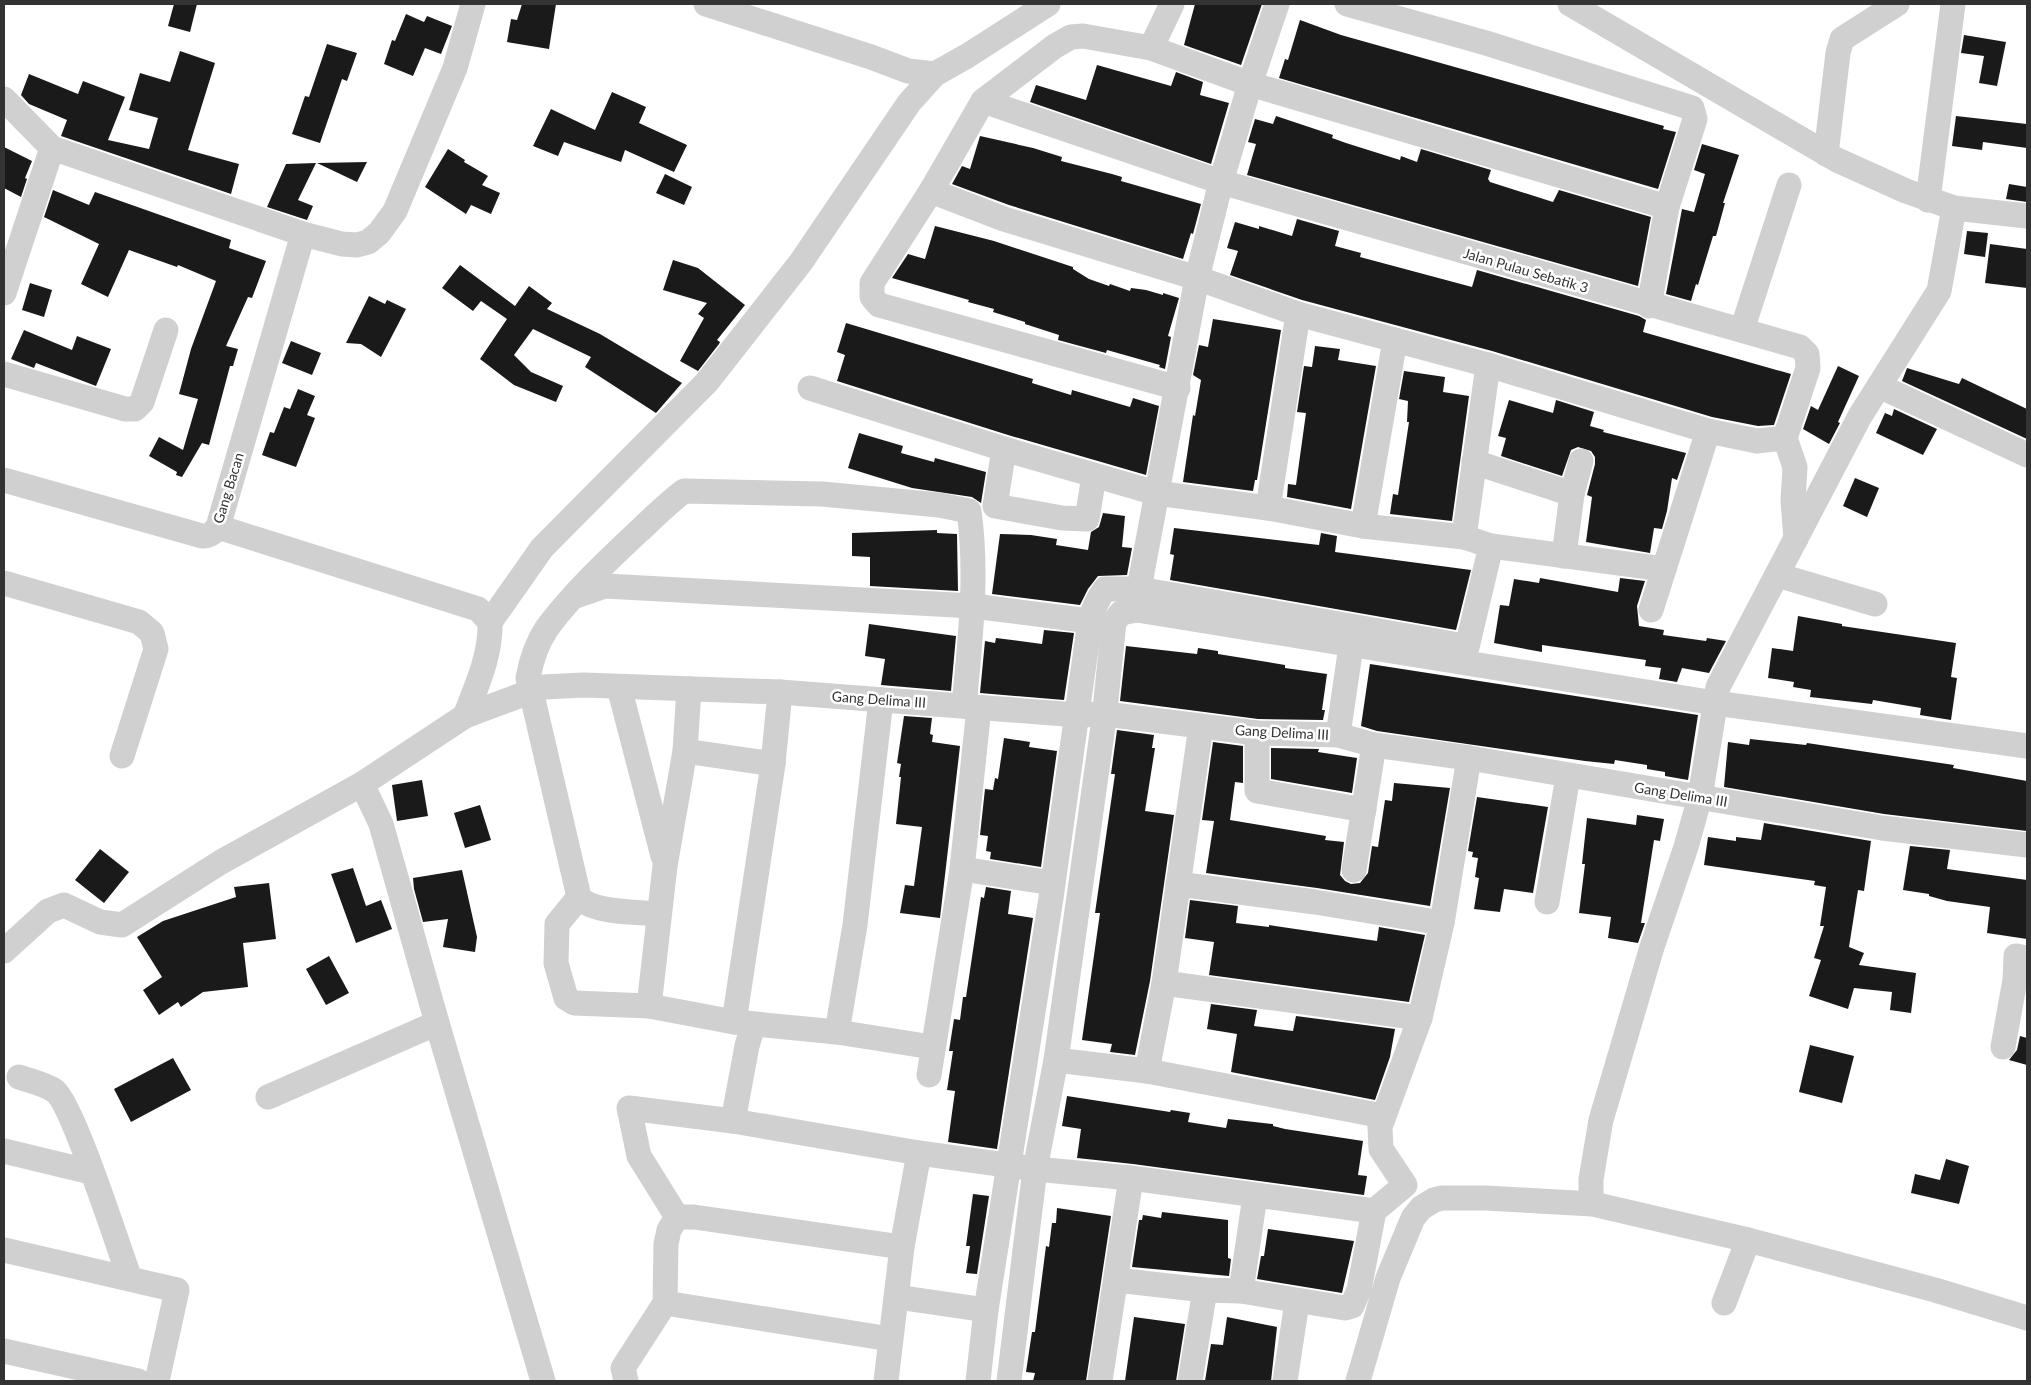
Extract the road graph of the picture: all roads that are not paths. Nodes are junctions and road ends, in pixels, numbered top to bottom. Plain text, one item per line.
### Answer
1 (473, 4) edge
2 (706, 4) edge
3 (1048, 4) edge
4 (1172, 4) edge
5 (1277, 4) edge
6 (1346, 4) edge
7 (1570, 4) edge
8 (1897, 4) edge
9 (1953, 4) edge
10 (1151, 48) junction
11 (935, 74) junction
12 (1250, 84) junction
13 (4, 99) edge
14 (983, 100) junction
15 (52, 148) junction
16 (1826, 154) junction
17 (1221, 182) junction
18 (1788, 185) dead end
19 (931, 191) junction
20 (1928, 200) junction
21 (1666, 207) junction
22 (1954, 208) junction
23 (2027, 216) edge
24 (303, 234) junction
25 (1197, 278) junction
26 (4, 293) edge
27 (1649, 306) junction
28 (1298, 314) junction
29 (166, 330) dead end
30 (1742, 330) junction
31 (1395, 340) junction
32 (1488, 365) junction
33 (4, 374) edge
34 (1878, 386) junction
35 (810, 388) dead end
36 (1178, 388) junction
37 (1708, 431) junction
38 (1786, 438) junction
39 (1004, 449) junction
40 (2027, 455) edge
41 (1581, 460) dead end
42 (1474, 462) junction
43 (1094, 476) junction
44 (4, 480) edge
45 (1156, 493) junction
46 (1572, 494) junction
47 (1268, 508) junction
48 (1363, 526) junction
49 (218, 527) junction
50 (1464, 537) junction
51 (1796, 540) junction
52 (1491, 546) junction
53 (1564, 556) junction
54 (1664, 569) junction
55 (1777, 575) junction
56 (4, 583) edge
57 (1139, 589) junction
58 (575, 597) junction
59 (1875, 604) dead end
60 (973, 606) junction
61 (1652, 610) dead end
62 (1090, 621) junction
63 (490, 622) junction
64 (1351, 646) junction
65 (1466, 647) junction
66 (619, 687) junction
67 (689, 690) junction
68 (530, 691) junction
69 (780, 692) junction
70 (1716, 695) junction
71 (881, 700) junction
72 (972, 707) junction
73 (1078, 714) junction
74 (1105, 714) junction
75 (465, 716) junction
76 (1201, 726) junction
77 (1257, 733) junction
78 (1338, 735) junction
79 (1374, 746) junction
80 (2027, 746) edge
81 (685, 751) junction
82 (122, 756) dead end
83 (1469, 758) junction
84 (773, 764) junction
85 (1568, 776) junction
86 (362, 784) junction
87 (1700, 797) junction
88 (1364, 810) junction
89 (2027, 845) edge
90 (665, 866) junction
91 (962, 869) junction
92 (1354, 870) dead end
93 (1053, 883) junction
94 (1178, 884) junction
95 (578, 896) junction
96 (1546, 902) dead end
97 (659, 914) junction
98 (1442, 923) junction
99 (4, 951) edge
100 (2027, 958) edge
101 (2021, 980) edge
102 (1164, 983) junction
103 (649, 1006) junction
104 (1420, 1018) junction
105 (437, 1023) junction
106 (744, 1024) junction
107 (836, 1032) junction
108 (932, 1047) junction
109 (2004, 1047) dead end
110 (1056, 1060) junction
111 (1147, 1071) junction
112 (929, 1075) dead end
113 (19, 1077) dead end
114 (268, 1097) dead end
115 (1383, 1116) junction
116 (733, 1121) junction
117 (4, 1151) edge
118 (919, 1153) junction
119 (1009, 1165) junction
120 (1035, 1169) junction
121 (91, 1172) junction
122 (1131, 1178) junction
123 (1405, 1185) junction
124 (1255, 1196) junction
125 (1593, 1204) junction
126 (1421, 1208) junction
127 (1374, 1211) junction
128 (677, 1217) junction
129 (1748, 1240) junction
130 (902, 1247) junction
131 (4, 1250) edge
132 (130, 1279) junction
133 (1116, 1280) junction
134 (1205, 1290) junction
135 (1241, 1291) junction
136 (897, 1297) junction
137 (1298, 1302) junction
138 (665, 1303) junction
139 (1724, 1303) dead end
140 (986, 1310) junction
141 (2027, 1318) edge
142 (890, 1339) junction
143 (4, 1351) edge
144 (138, 1381) edge
145 (157, 1381) edge
146 (543, 1381) edge
147 (626, 1381) edge
148 (886, 1381) edge
149 (978, 1381) edge
150 (1009, 1381) edge
151 (1100, 1381) edge
152 (1190, 1381) edge
153 (1285, 1381) edge
154 (1358, 1381) edge

1 - 24 street
2 - 11 street
3 - 11 street
4 - 10 street
5 - 12 street
6 - 21 street
7 - 16 street
8 - 16 street
9 - 20 street
10 - 12 street
10 - 14 street
11 - 63 street
12 - 17 street
12 - 21 street
13 - 15 street
14 - 17 street, Jalan Pulau Sebatik 3
14 - 19 street
15 - 24 street
15 - 26 street
16 - 20 street
17 - 25 street
17 - 27 street, Jalan Pulau Sebatik 3
18 - 30 street
19 - 25 street
19 - 36 street
20 - 22 street
21 - 27 street
22 - 23 street
22 - 34 street
24 - 49 street, Gang Bacan
25 - 28 street
25 - 36 street
27 - 30 street, Jalan Pulau Sebatik 3
28 - 31 street
28 - 47 street
29 - 33 street
30 - 38 street, Jalan Pulau Sebatik 3
31 - 32 street
31 - 48 street
32 - 37 street
32 - 42 street
34 - 40 street
34 - 51 street
35 - 39 street
36 - 45 street
37 - 38 street
37 - 54 street
38 - 51 street
39 - 43 street
39 - 43 street
41 - 46 street
42 - 46 street
42 - 50 street
43 - 45 street
44 - 49 street, Gang Bacan
45 - 47 street
45 - 57 street
46 - 53 street
47 - 48 street
48 - 50 street
49 - 63 street
50 - 52 street
51 - 55 street
52 - 53 street
52 - 65 street
53 - 54 street
54 - 61 street
55 - 59 street
55 - 70 street
56 - 82 street
57 - 62 street
57 - 65 street
58 - 60 street
58 - 60 street
58 - 68 street
60 - 62 street
60 - 72 street
62 - 73 street
63 - 75 street
64 - 70 street
64 - 74 street
64 - 78 street
65 - 70 street
66 - 67 street, Gang Delima III
66 - 68 street, Gang Delima III
66 - 90 street
67 - 69 street, Gang Delima III
67 - 81 street
68 - 75 street, Gang Delima III
68 - 95 street
69 - 71 street, Gang Delima III
69 - 84 street
70 - 80 street
70 - 87 street
71 - 72 street, Gang Delima III
71 - 107 street
72 - 73 street, Gang Delima III
72 - 91 street
73 - 74 street, Gang Delima III
73 - 93 street
74 - 76 street, Gang Delima III
74 - 110 street
75 - 86 street, Gang Delima III
76 - 77 street, Gang Delima III
76 - 94 street
77 - 78 street, Gang Delima III
77 - 88 street
78 - 79 street, Gang Delima III
79 - 83 street, Gang Delima III
79 - 88 street
81 - 84 street
81 - 90 street
83 - 85 street, Gang Delima III
83 - 98 street
84 - 106 street
85 - 87 street, Gang Delima III
85 - 96 street
86 - 99 street, Gang Delima III
86 - 105 street
87 - 89 street, Gang Delima III
87 - 125 street
88 - 92 street
90 - 97 street
91 - 93 street
91 - 108 street
93 - 119 street
94 - 98 street
94 - 102 street
95 - 97 street
95 - 103 street
97 - 103 street
98 - 104 street
100 - 101 street
101 - 109 street
102 - 104 street
102 - 111 street
103 - 106 street
104 - 115 street
105 - 114 street
105 - 146 street
106 - 107 street
106 - 116 street
107 - 108 street
108 - 112 street
110 - 111 street
110 - 120 street
111 - 115 street
113 - 121 street
115 - 123 street
116 - 118 street
116 - 128 street
117 - 121 street
118 - 119 street
118 - 130 street
119 - 120 street
119 - 140 street
120 - 122 street
120 - 150 street
121 - 132 street
122 - 124 street
122 - 133 street
123 - 126 street
123 - 127 street
124 - 127 street
124 - 135 street
125 - 126 street
125 - 129 street
126 - 154 street
127 - 137 street
128 - 130 street
128 - 138 street
129 - 139 street
129 - 141 street
130 - 136 street
131 - 132 street
132 - 145 street
133 - 134 street
133 - 151 street
134 - 135 street
134 - 152 street
135 - 137 street
136 - 140 street
136 - 142 street
137 - 153 street
138 - 142 street
138 - 147 street
140 - 149 street
142 - 148 street
143 - 144 street

